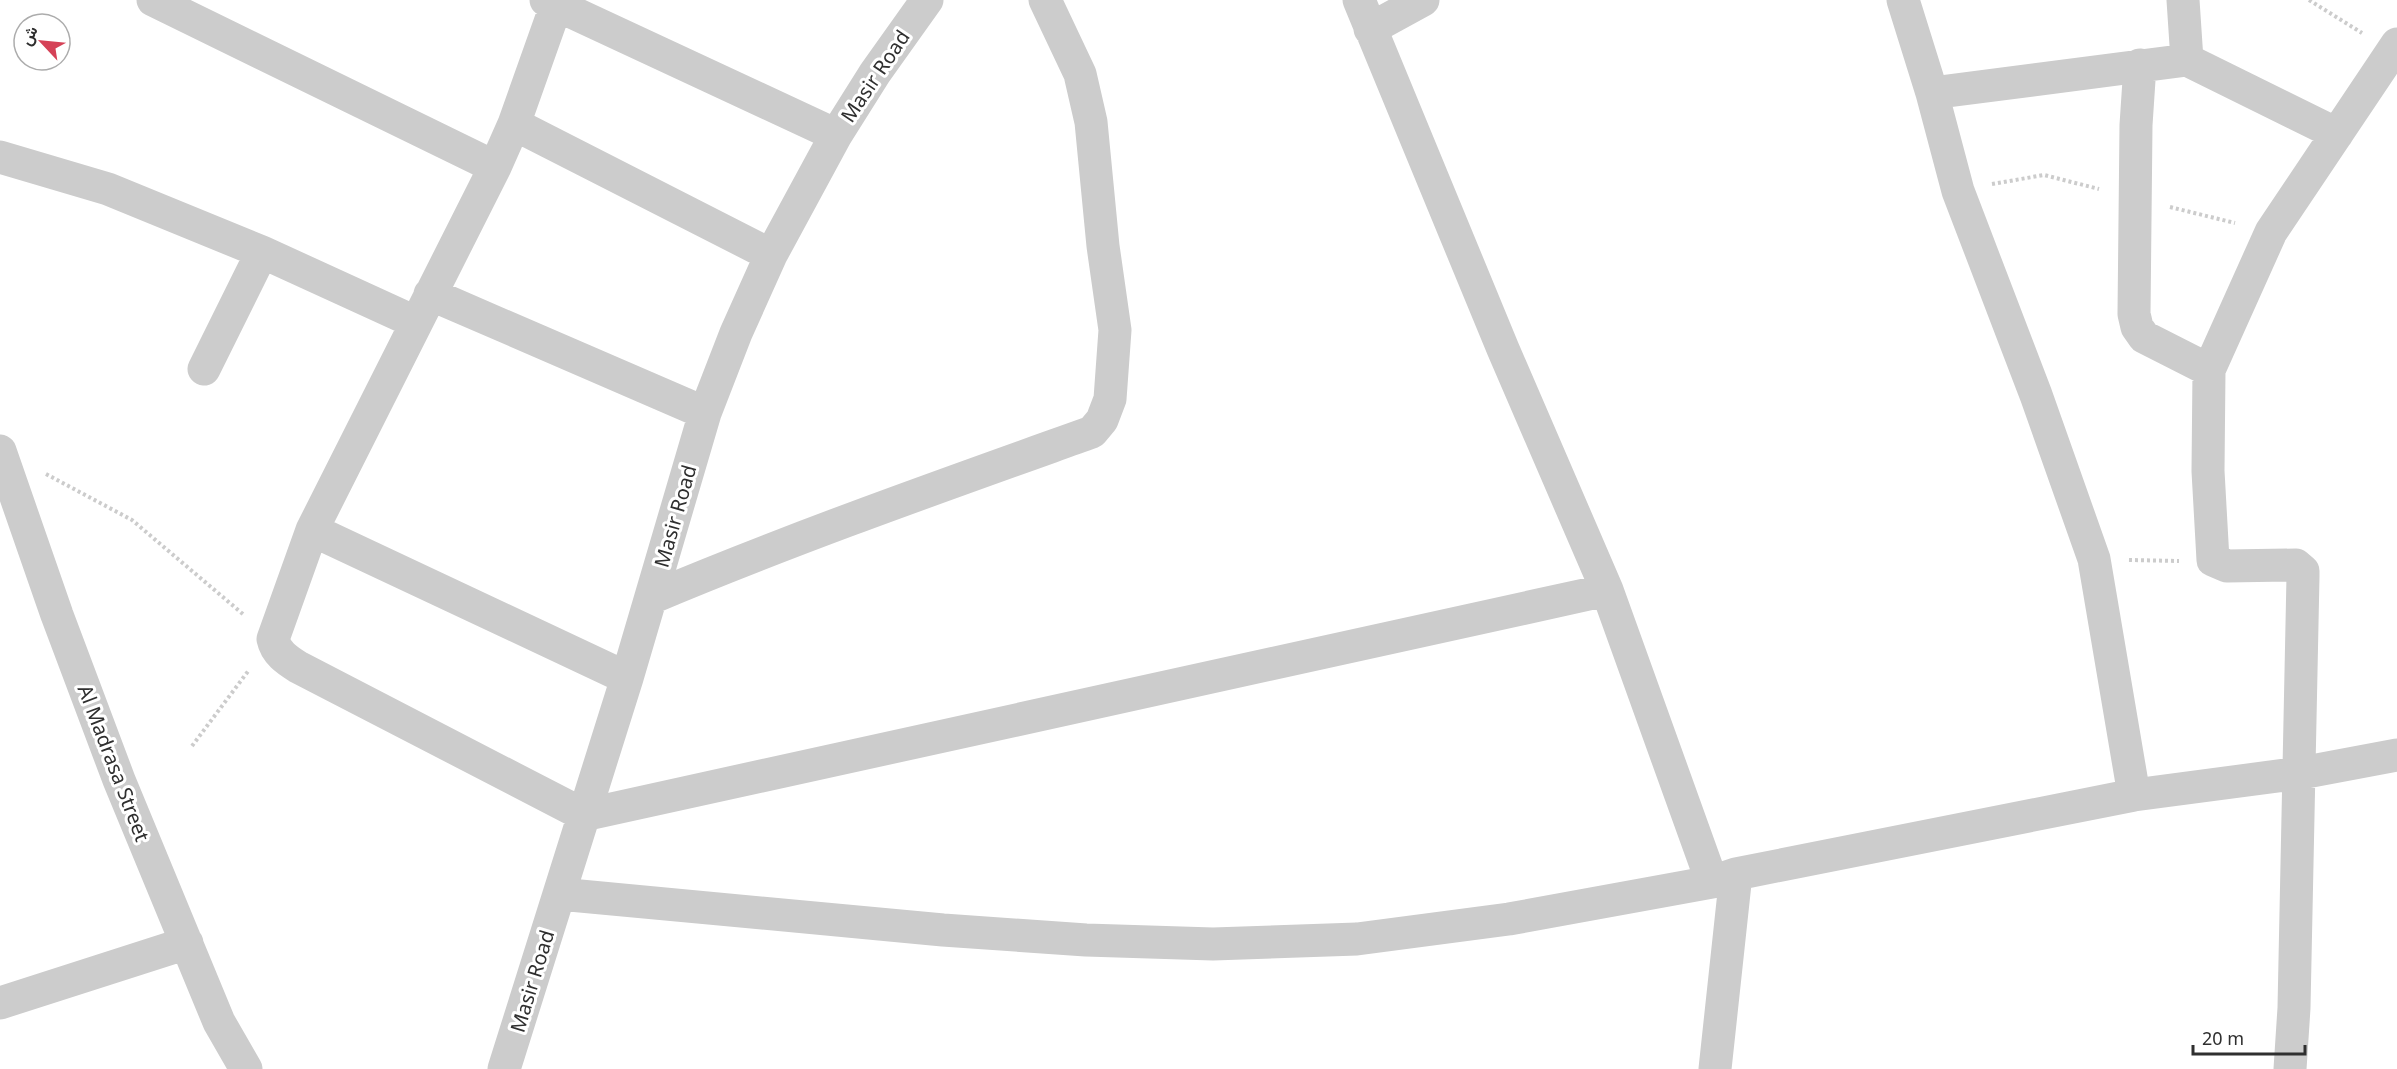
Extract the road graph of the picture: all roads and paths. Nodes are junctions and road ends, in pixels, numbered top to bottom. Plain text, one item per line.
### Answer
1 (153, 0) edge
2 (1045, 0) edge
3 (1423, 0) edge
4 (1903, 0) edge
5 (2183, 0) edge
6 (2309, 0) edge
7 (553, 2) edge
8 (912, 5) edge
9 (1365, 14) edge
10 (2395, 49) edge
11 (2187, 60) junction
12 (2140, 65) junction
13 (1932, 93) junction
14 (514, 124) junction
15 (2337, 134) junction
16 (836, 135) junction
17 (0, 157) edge
18 (495, 167) junction
19 (262, 252) junction
20 (771, 255) junction
21 (422, 308) junction
22 (204, 369) dead end
23 (2209, 370) junction
24 (705, 413) junction
25 (0, 451) edge
26 (41, 471) dead end
27 (312, 530) junction
28 (2094, 559) junction
29 (2216, 562) junction
30 (1607, 590) junction
31 (651, 598) junction
32 (273, 639) junction
33 (627, 678) junction
34 (192, 747) dead end
35 (2397, 755) edge
36 (2301, 773) junction
37 (2134, 795) junction
38 (584, 815) junction
39 (1724, 878) junction
40 (559, 894) junction
41 (187, 943) junction
42 (0, 1003) edge
43 (246, 1069) edge
44 (504, 1069) edge
45 (1715, 1069) edge
46 (2290, 1069) edge

1 - 18 street
2 - 31 street
3 - 9 street
4 - 13 street
5 - 11 street
6 - 10 path
7 - 14 street
7 - 16 street
8 - 16 street, Masir Road
9 - 30 street
10 - 15 street
11 - 12 street
11 - 15 street
12 - 13 street
12 - 23 street
13 - 28 street
14 - 18 street
14 - 20 street
15 - 23 street
16 - 20 street, Masir Road
17 - 19 street
18 - 21 street
19 - 21 street
19 - 22 street
20 - 24 street, Masir Road
21 - 24 street
21 - 27 street
23 - 29 street
24 - 31 street, Masir Road
25 - 41 street, Al Madrasa Street
26 - 32 path
27 - 32 street
27 - 33 street
28 - 29 path
28 - 37 street
29 - 36 street
30 - 38 street
30 - 39 street
31 - 33 street, Masir Road
32 - 34 path
32 - 38 street
33 - 38 street, Masir Road
35 - 36 street
36 - 37 street
36 - 46 street
37 - 39 street
38 - 40 street, Masir Road
39 - 40 street
39 - 45 street
40 - 44 street, Masir Road
41 - 42 street
41 - 43 street, Al Madrasa Street

